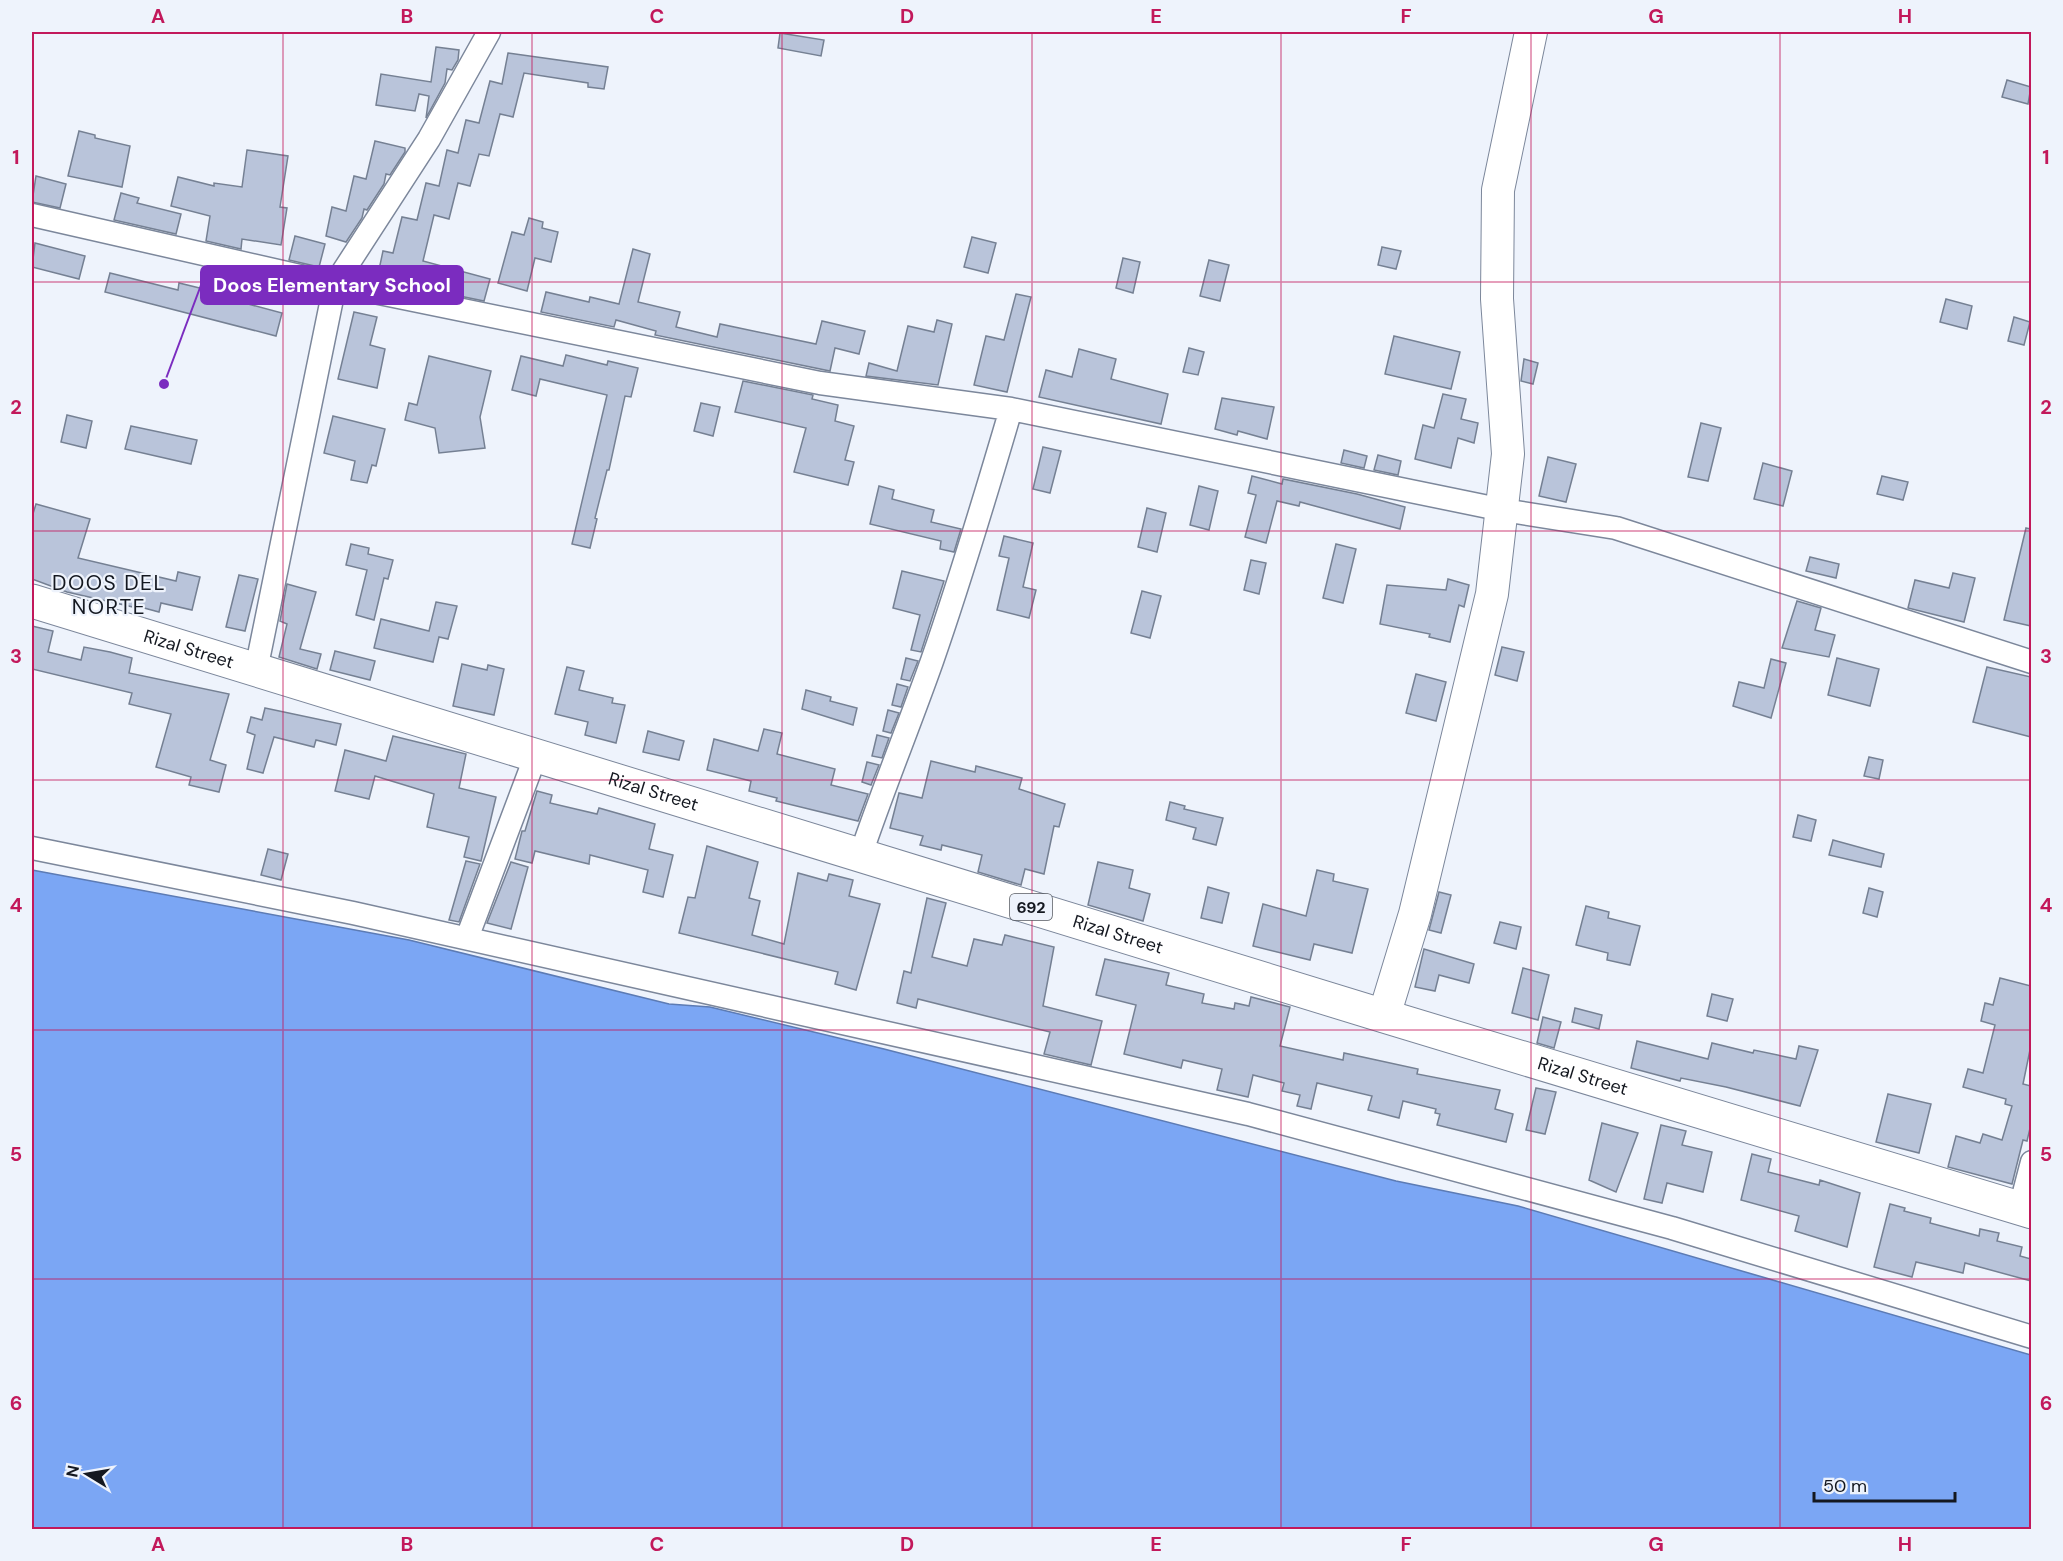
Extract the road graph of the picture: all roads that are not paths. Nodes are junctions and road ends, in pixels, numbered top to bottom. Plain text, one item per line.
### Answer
1 (489, 32) edge
2 (1531, 32) edge
3 (32, 215) edge
4 (335, 284) junction
5 (1011, 409) junction
6 (1503, 510) junction
7 (32, 602) edge
8 (2031, 662) edge
9 (256, 670) junction
10 (536, 755) junction
11 (32, 848) edge
12 (861, 854) junction
13 (467, 938) junction
14 (1384, 1016) junction
15 (2031, 1162) edge
16 (2026, 1210) edge
17 (2031, 1337) edge

1 - 4 street
2 - 6 street
3 - 4 street
4 - 5 street
4 - 9 street
5 - 6 street
5 - 12 street
6 - 8 street
6 - 14 street
7 - 9 main road, Rizal Street / 692
9 - 10 main road, Rizal Street / 692
10 - 12 main road, Rizal Street / 692
10 - 13 street
11 - 13 street
12 - 14 main road, Rizal Street / 692
13 - 17 street
14 - 16 main road, Rizal Street / 692
15 - 16 street

